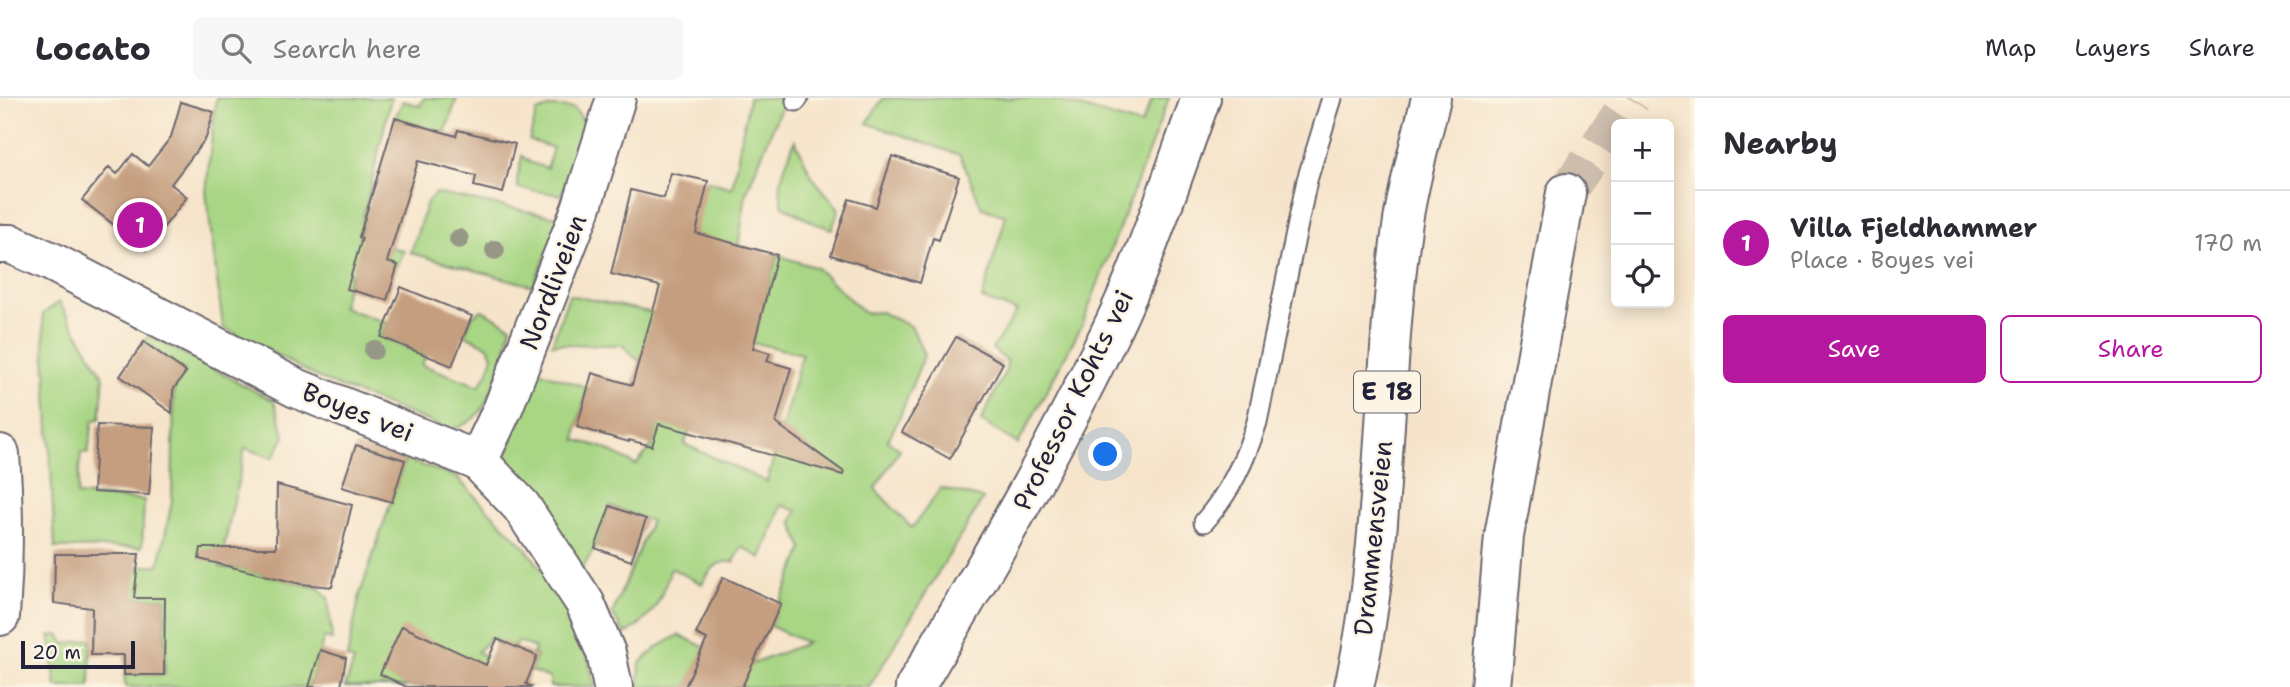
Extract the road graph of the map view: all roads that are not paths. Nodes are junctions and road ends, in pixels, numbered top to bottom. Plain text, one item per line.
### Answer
1 (616, 98) edge
2 (1201, 98) edge
3 (1332, 98) edge
4 (1431, 98) edge
5 (1566, 193) tunnel mouth
6 (0, 244) edge
7 (0, 454) edge
8 (478, 461) junction
9 (1204, 522) dead end
10 (0, 616) edge
11 (613, 687) edge
12 (915, 687) edge
13 (1354, 687) edge
14 (1491, 687) edge

1 - 8 main road, Nordliveien
2 - 12 main road, Professor Kohts vei
3 - 9 lane
4 - 13 main road, Drammensveien / E 18
5 - 14 main road
6 - 8 main road, Boyes vei
7 - 10 main road
8 - 11 main road, Boyes vei

